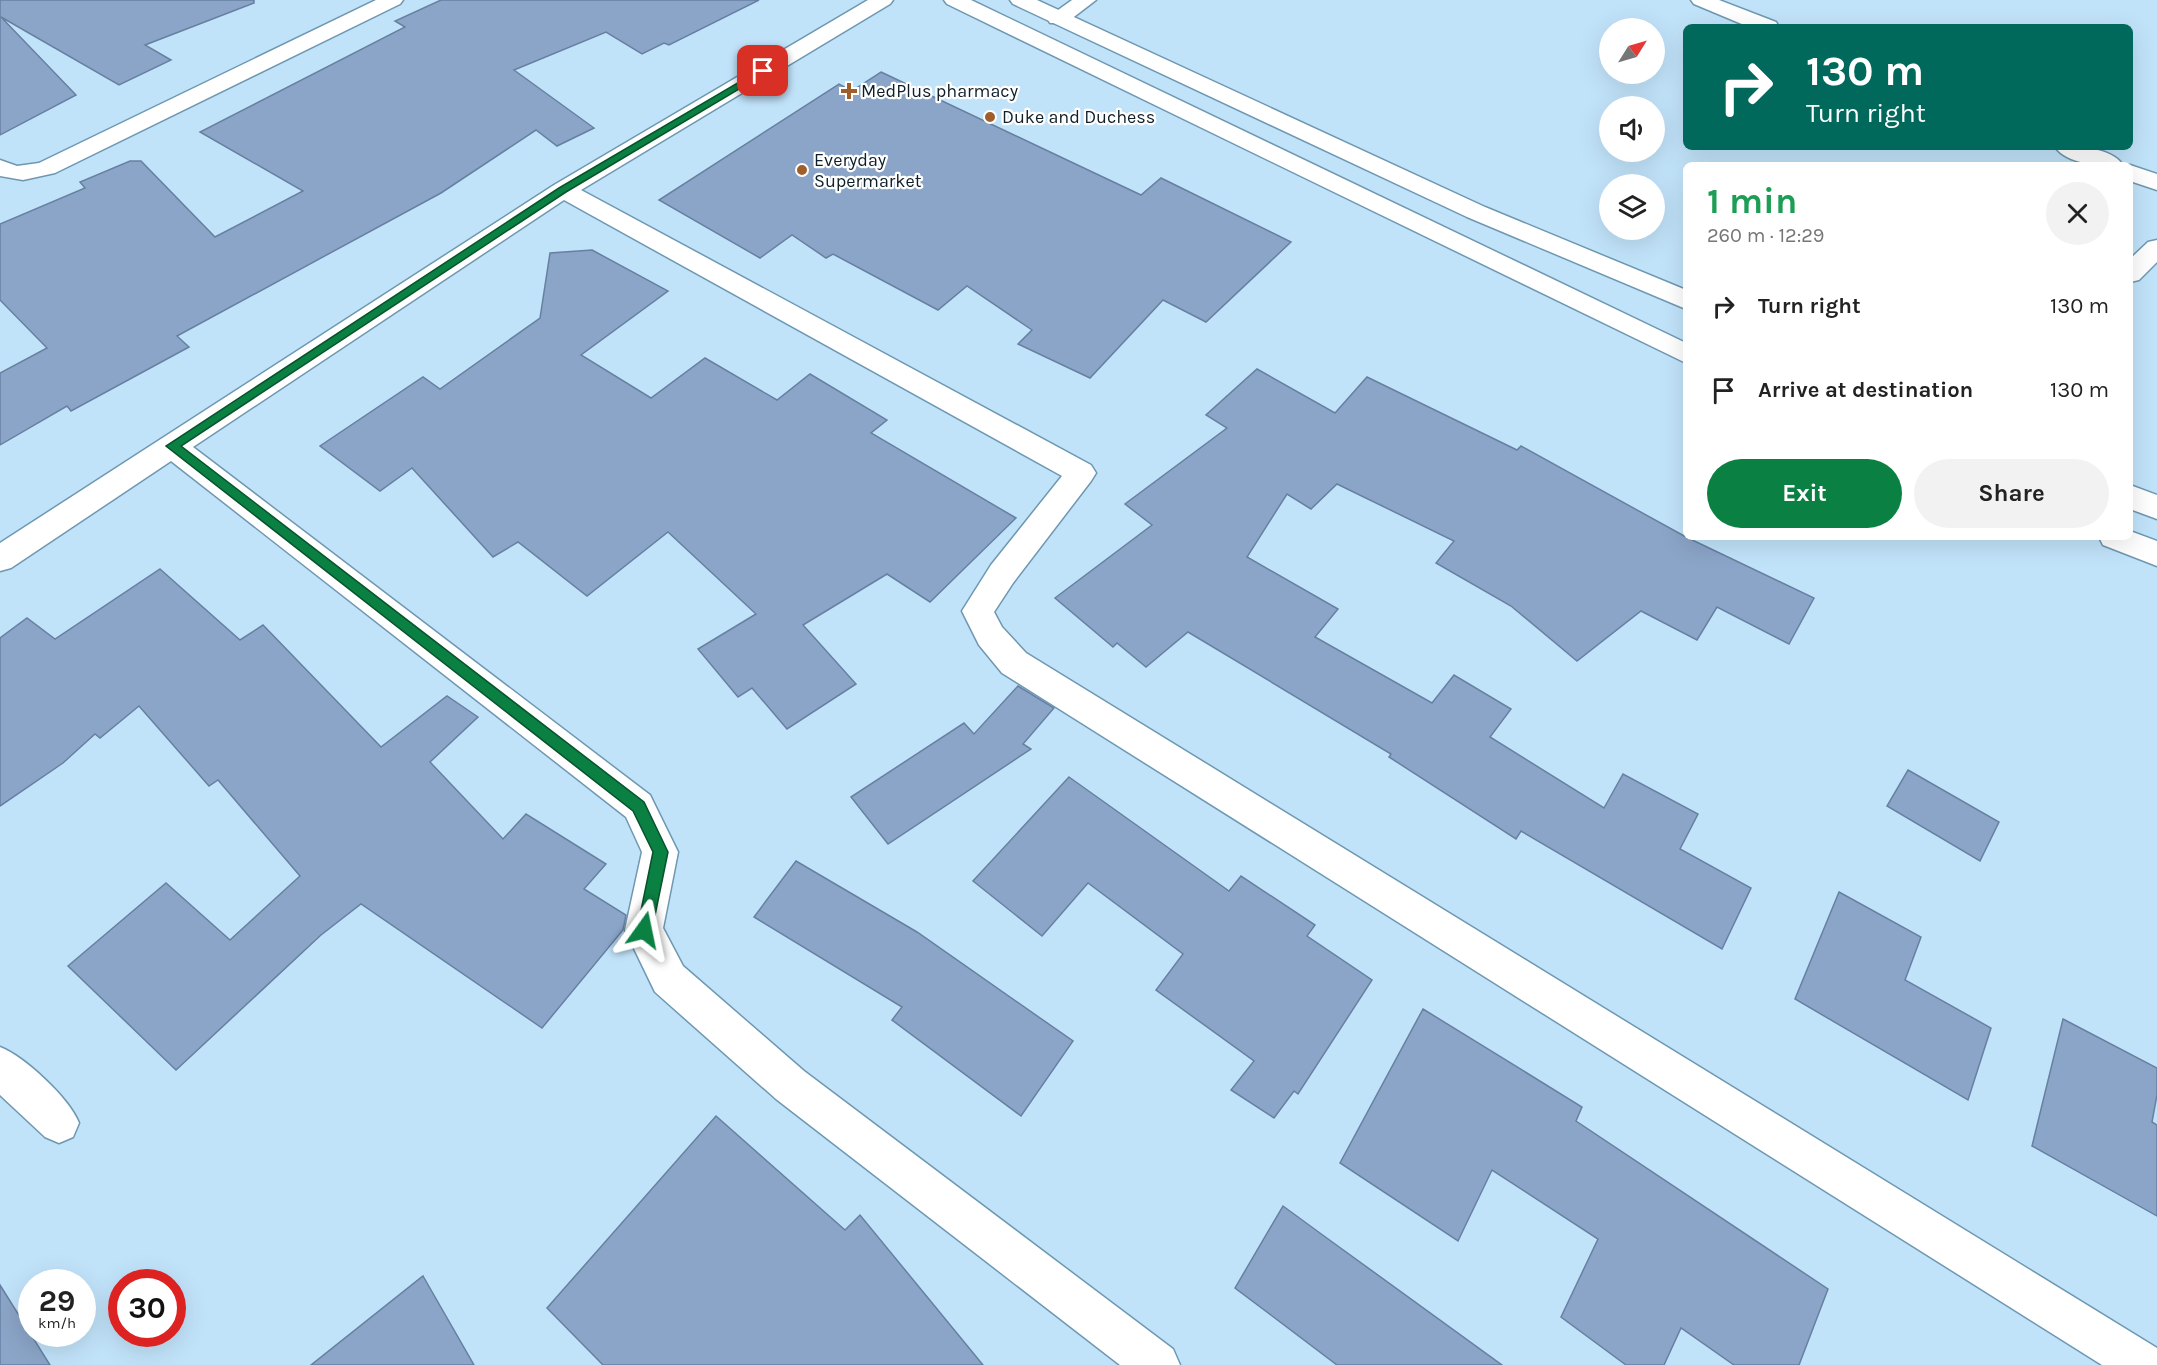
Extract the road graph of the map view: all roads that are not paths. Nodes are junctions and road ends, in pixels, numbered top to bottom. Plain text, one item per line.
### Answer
1 (393, 0) edge
2 (883, 0) edge
3 (954, 0) edge
4 (1020, 0) edge
5 (1086, 0) edge
6 (1701, 0) edge
7 (1058, 18) junction
8 (1761, 24) edge
9 (2074, 150) edge
10 (2104, 162) edge
11 (0, 167) edge
12 (2133, 173) edge
13 (2157, 183) edge
14 (563, 190) junction
15 (2157, 248) edge
16 (2133, 271) edge
17 (1683, 299) edge
18 (1683, 353) edge
19 (172, 446) junction
20 (2133, 497) edge
21 (2157, 508) edge
22 (2122, 540) edge
23 (2157, 554) edge
24 (0, 559) edge
25 (0, 1068) edge
26 (59, 1122) dead end
27 (1157, 1365) edge
28 (2143, 1365) edge

1 - 11 street
2 - 14 street
3 - 18 street
4 - 7 street
5 - 7 street
6 - 8 street
7 - 17 street
9 - 10 street
12 - 13 street
14 - 19 street
14 - 28 street
15 - 16 street
19 - 24 street
19 - 27 street
20 - 21 street
22 - 23 street
25 - 26 street

